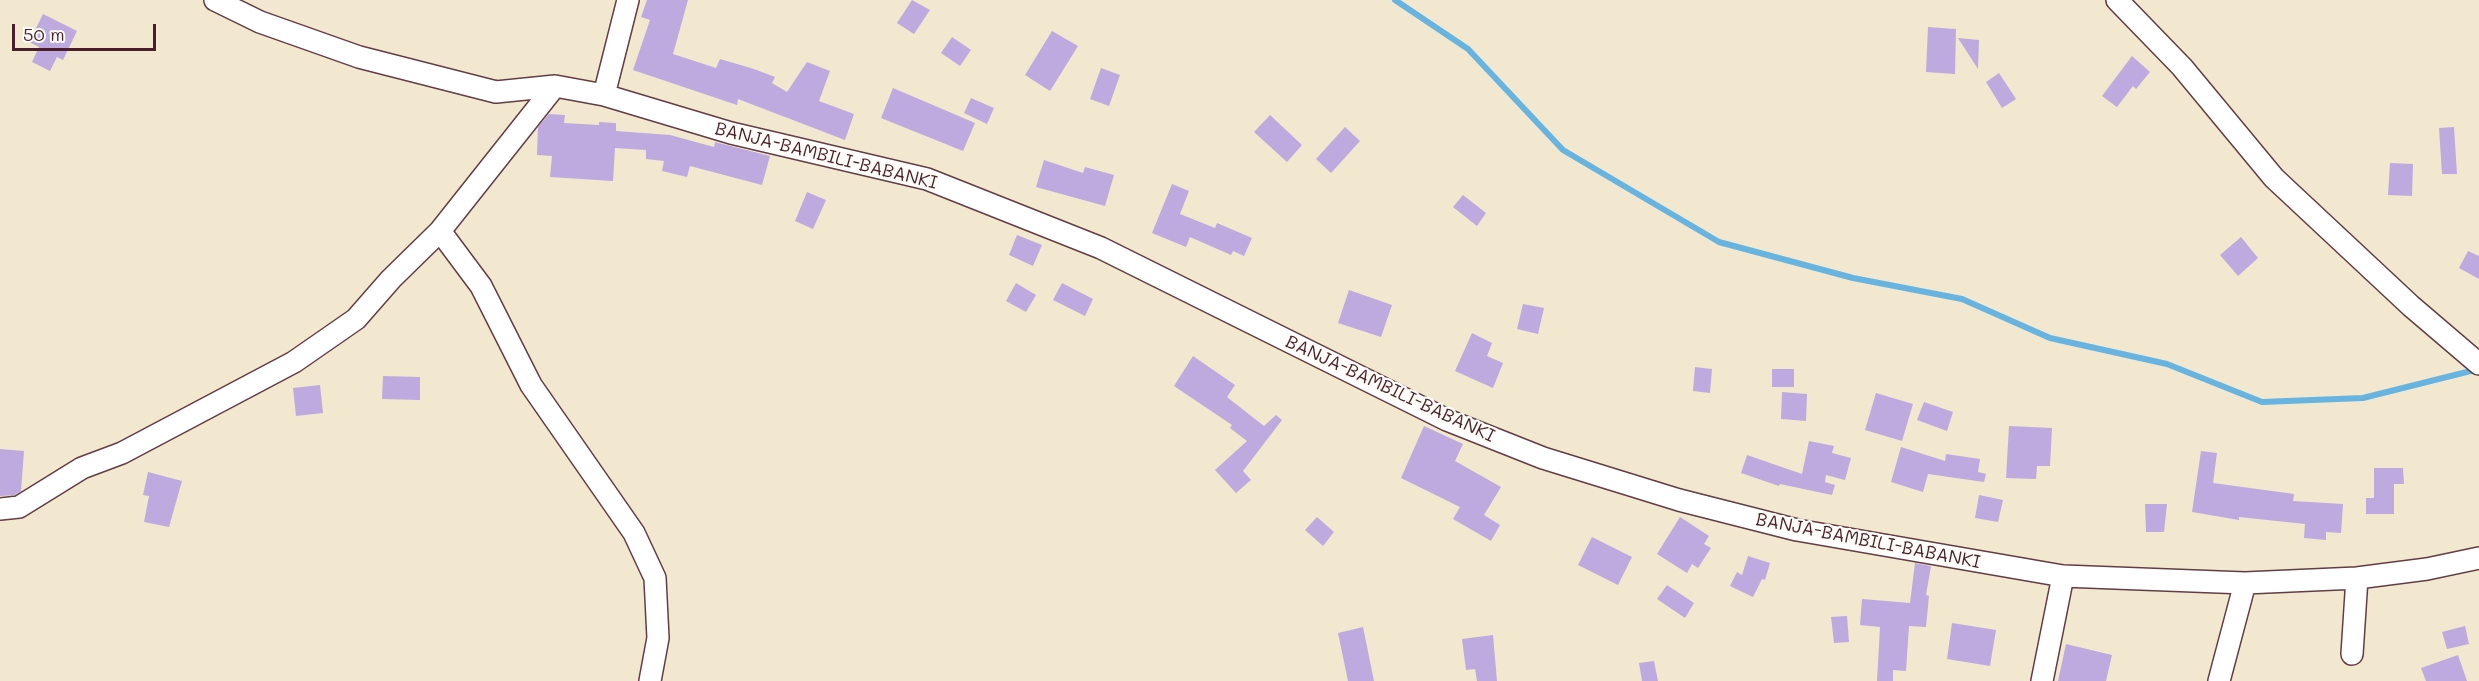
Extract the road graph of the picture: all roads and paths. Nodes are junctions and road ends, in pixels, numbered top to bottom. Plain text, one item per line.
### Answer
1 (215, 0) edge
2 (628, 0) edge
3 (2117, 0) edge
4 (555, 86) junction
5 (604, 94) junction
6 (440, 231) junction
7 (2479, 364) edge
8 (122, 453) junction
9 (0, 509) edge
10 (0, 520) edge
11 (2479, 558) edge
12 (2063, 576) junction
13 (2357, 578) junction
14 (2245, 583) junction
15 (2352, 654) dead end
16 (650, 681) edge
17 (2042, 681) edge
18 (2219, 681) edge

1 - 4 street, BANJA-BAMBILI-BABANKI
2 - 5 street
3 - 7 street
4 - 5 street, BANJA-BAMBILI-BABANKI
4 - 6 street
5 - 12 street, BANJA-BAMBILI-BABANKI
6 - 8 street
6 - 16 street
8 - 9 street
8 - 10 street
11 - 13 street, BANJA-BAMBILI-BABANKI
12 - 14 street, BANJA-BAMBILI-BABANKI
12 - 17 street
13 - 14 street, BANJA-BAMBILI-BABANKI
13 - 15 street
14 - 18 street

